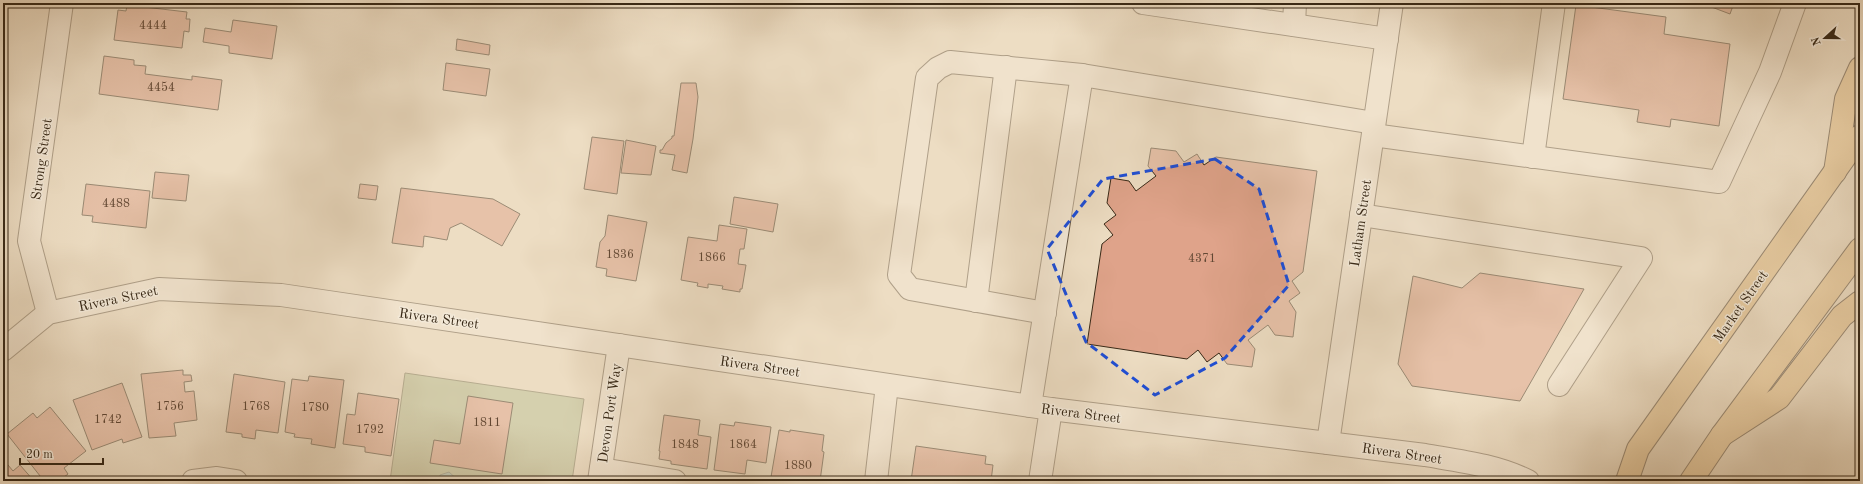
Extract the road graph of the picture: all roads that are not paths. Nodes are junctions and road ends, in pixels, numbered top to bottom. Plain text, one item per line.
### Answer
1 (62, 3) edge
2 (1143, 3) edge
3 (1295, 3) edge
4 (1392, 3) edge
5 (1554, 3) edge
6 (1795, 3) edge
7 (1176, 5) edge
8 (1294, 25) junction
9 (1387, 39) junction
10 (1006, 67) junction
11 (1860, 68) edge
12 (1082, 75) junction
13 (1374, 129) junction
14 (1860, 136) edge
15 (1533, 157) junction
16 (1835, 172) junction
17 (1361, 216) junction
18 (1860, 249) edge
19 (976, 301) junction
20 (1860, 302) edge
21 (48, 313) junction
22 (1045, 313) junction
23 (619, 345) junction
24 (3, 350) edge
25 (887, 385) junction
26 (1559, 385) dead end
27 (1040, 408) junction
28 (1722, 436) junction
29 (1328, 443) junction
30 (600, 475) edge
31 (193, 481) edge
32 (236, 481) edge
33 (675, 481) edge
34 (876, 481) edge
35 (1040, 481) edge
36 (1528, 481) edge
37 (1627, 481) edge
38 (1691, 481) edge

1 - 21 street, Strong Street
2 - 7 street
3 - 8 street
4 - 9 street, Latham Street
5 - 15 street
6 - 15 street
7 - 8 street
8 - 9 street
9 - 13 street, Latham Street
10 - 12 street
10 - 19 street
10 - 19 street
11 - 16 main road
12 - 13 street
12 - 22 street
13 - 15 street
13 - 17 street, Latham Street
14 - 16 main road, Market Street
16 - 37 main road, Market Street
17 - 26 street
17 - 29 street, Latham Street
18 - 28 main road
19 - 22 street
20 - 28 main road
21 - 23 street, Rivera Street
21 - 24 street, Rivera Street
22 - 27 street
23 - 25 street, Rivera Street
23 - 30 street, Devon Port Way
25 - 27 street, Rivera Street
25 - 34 street
27 - 29 street, Rivera Street
27 - 35 street
28 - 38 main road
29 - 36 street, Rivera Street
30 - 33 street
31 - 32 street

